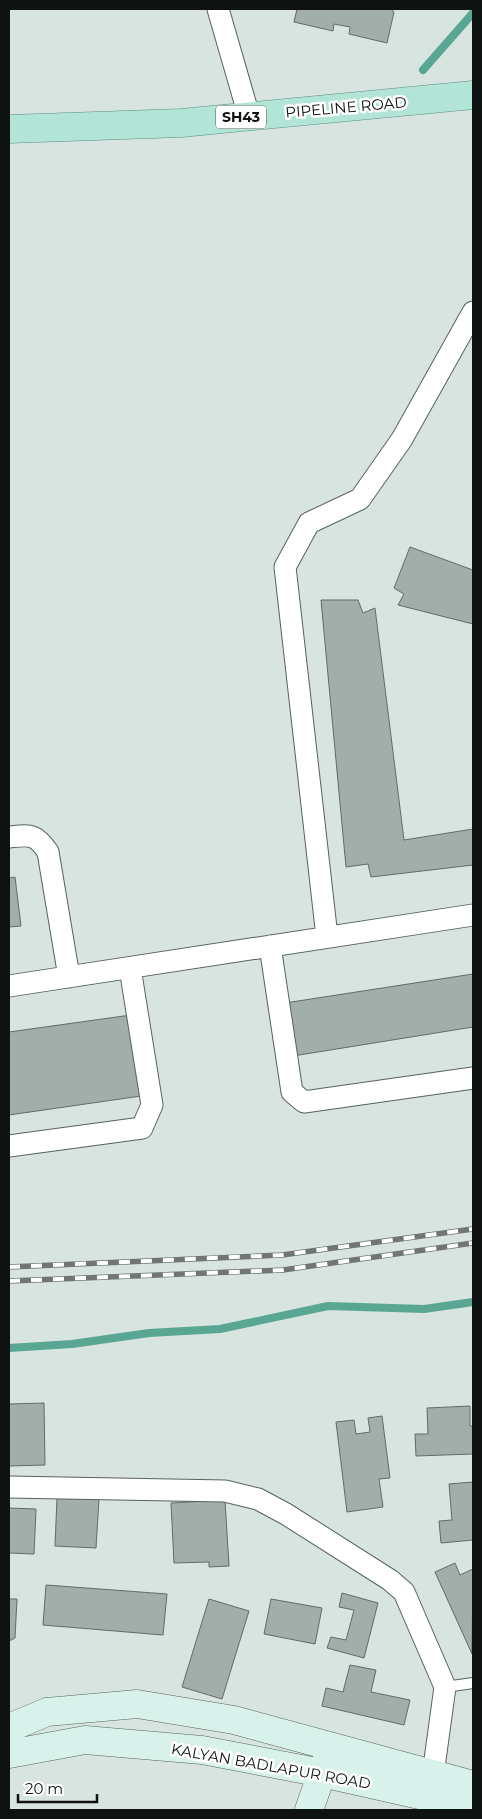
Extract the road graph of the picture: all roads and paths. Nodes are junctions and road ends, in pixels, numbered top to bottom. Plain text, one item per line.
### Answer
1 (218, 9) edge
2 (473, 95) edge
3 (398, 111) junction
4 (473, 113) edge
5 (249, 116) junction
6 (9, 129) edge
7 (9, 145) edge
8 (473, 312) edge
9 (9, 837) edge
10 (473, 915) edge
11 (327, 938) junction
12 (270, 946) junction
13 (130, 968) junction
14 (69, 977) junction
15 (9, 986) edge
16 (473, 1078) edge
17 (9, 1146) edge
18 (9, 1487) edge
19 (473, 1683) edge
20 (445, 1688) junction
21 (9, 1728) edge
22 (331, 1747) junction
23 (9, 1754) edge
24 (322, 1773) junction
25 (473, 1785) edge
26 (431, 1786) junction
27 (473, 1807) edge
28 (309, 1810) edge

1 - 5 street
2 - 3 main road, PIPELINE ROAD / SH43
3 - 4 main road, PIPELINE ROAD / SH43
3 - 5 main road, PIPELINE ROAD / SH43
3 - 7 main road, PIPELINE ROAD / SH43
5 - 6 main road, PIPELINE ROAD / SH43
8 - 11 street
9 - 14 street
10 - 11 street
11 - 12 street
12 - 13 street
12 - 16 street
13 - 14 street
13 - 17 street
14 - 15 street
18 - 20 street
19 - 20 lane
20 - 26 street
21 - 22 main road
22 - 24 main road
22 - 26 main road
23 - 24 main road, KALYAN BADLAPUR ROAD
24 - 26 main road, KALYAN BADLAPUR ROAD
24 - 28 main road
25 - 26 main road
26 - 27 main road, KALYAN BADLAPUR ROAD

